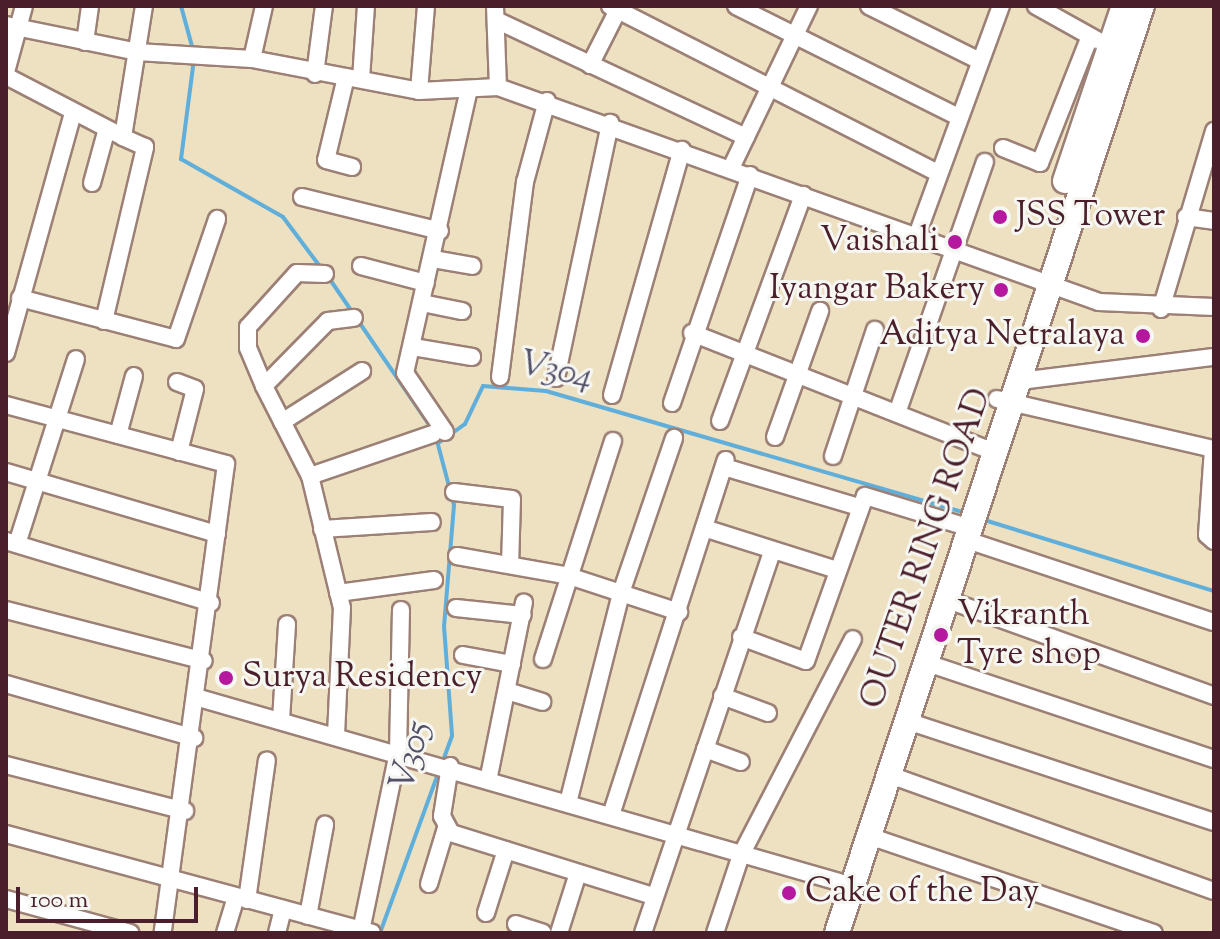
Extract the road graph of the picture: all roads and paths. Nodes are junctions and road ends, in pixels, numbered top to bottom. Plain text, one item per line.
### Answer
1 (24, 6) edge
2 (90, 6) edge
3 (144, 6) edge
4 (264, 6) edge
5 (324, 6) edge
6 (366, 6) edge
7 (426, 6) edge
8 (736, 6) edge
9 (809, 6) edge
10 (869, 6) edge
11 (1001, 6) edge
12 (1036, 6) edge
13 (1124, 6) edge
14 (1142, 6) edge
15 (616, 7) edge
16 (496, 13) edge
17 (12, 27) edge
18 (795, 36) junction
19 (1099, 41) junction
20 (85, 42) junction
21 (137, 52) junction
22 (252, 59) junction
23 (976, 59) junction
24 (590, 65) junction
25 (6, 74) edge
26 (315, 74) junction
27 (353, 78) junction
28 (498, 87) junction
29 (771, 87) junction
30 (469, 90) junction
31 (419, 91) junction
32 (547, 101) junction
33 (73, 113) junction
34 (955, 115) junction
35 (610, 123) junction
36 (1214, 131) edge
37 (106, 132) junction
38 (123, 137) junction
39 (746, 137) junction
40 (1003, 148) dead end
41 (682, 150) junction
42 (1209, 156) edge
43 (985, 162) dead end
44 (352, 167) dead end
45 (731, 168) junction
46 (936, 172) junction
47 (750, 175) junction
48 (92, 183) dead end
49 (803, 195) junction
50 (302, 197) dead end
51 (1186, 217) junction
52 (217, 219) dead end
53 (1214, 221) edge
54 (440, 231) junction
55 (916, 238) junction
56 (957, 253) junction
57 (433, 259) junction
58 (361, 266) dead end
59 (472, 266) dead end
60 (325, 274) dead end
61 (1040, 282) junction
62 (426, 283) junction
63 (20, 298) junction
64 (422, 303) junction
65 (1214, 307) edge
66 (1161, 309) junction
67 (462, 311) dead end
68 (820, 311) dead end
69 (354, 318) dead end
70 (104, 321) junction
71 (875, 330) dead end
72 (692, 333) junction
73 (413, 347) junction
74 (744, 352) junction
75 (6, 353) edge
76 (472, 357) dead end
77 (1214, 357) edge
78 (76, 359) dead end
79 (362, 371) dead end
80 (799, 372) junction
81 (134, 376) dead end
82 (500, 377) dead end
83 (556, 378) dead end
84 (177, 382) dead end
85 (264, 386) junction
86 (612, 395) dead end
87 (1010, 395) junction
88 (854, 396) junction
89 (672, 403) dead end
90 (6, 405) edge
91 (897, 413) junction
92 (56, 419) junction
93 (720, 421) dead end
94 (282, 422) junction
95 (118, 435) junction
96 (775, 437) dead end
97 (674, 438) dead end
98 (613, 441) dead end
99 (982, 447) junction
100 (1213, 449) edge
101 (179, 452) junction
102 (833, 456) dead end
103 (6, 472) edge
104 (310, 476) junction
105 (38, 481) junction
106 (454, 492) dead end
107 (974, 495) junction
108 (859, 507) junction
109 (432, 522) dead end
110 (964, 527) junction
111 (704, 528) junction
112 (322, 529) junction
113 (217, 534) junction
114 (1214, 541) edge
115 (12, 543) edge
116 (772, 551) junction
117 (457, 556) dead end
118 (510, 565) junction
119 (837, 570) junction
120 (569, 576) junction
121 (434, 580) dead end
122 (338, 593) junction
123 (621, 593) junction
124 (945, 599) junction
125 (211, 603) junction
126 (456, 608) dead end
127 (6, 610) edge
128 (401, 610) dead end
129 (679, 612) junction
130 (1214, 622) edge
131 (287, 624) dead end
132 (741, 637) junction
133 (853, 639) dead end
134 (463, 655) dead end
135 (543, 659) dead end
136 (204, 661) junction
137 (924, 662) junction
138 (512, 664) junction
139 (6, 684) edge
140 (507, 691) junction
141 (722, 696) junction
142 (1214, 696) edge
143 (199, 698) junction
144 (542, 702) dead end
145 (768, 713) dead end
146 (281, 720) junction
147 (904, 720) junction
148 (336, 735) junction
149 (194, 738) junction
150 (705, 749) junction
151 (398, 753) junction
152 (1214, 759) edge
153 (267, 760) dead end
154 (741, 762) dead end
155 (444, 764) junction
156 (6, 765) edge
157 (887, 774) junction
158 (489, 776) junction
159 (569, 799) junction
160 (185, 811) junction
161 (612, 812) junction
162 (1214, 822) edge
163 (325, 825) dead end
164 (446, 828) junction
165 (678, 830) junction
166 (6, 834) edge
167 (866, 835) junction
168 (506, 850) junction
169 (741, 855) junction
170 (578, 873) junction
171 (174, 880) junction
172 (839, 882) junction
173 (429, 884) dead end
174 (1214, 891) edge
175 (653, 896) junction
176 (242, 898) junction
177 (6, 899) edge
178 (283, 909) junction
179 (486, 913) dead end
180 (308, 916) junction
181 (516, 924) dead end
182 (335, 929) edge
183 (366, 932) edge
184 (838, 932) edge
185 (130, 933) edge
186 (163, 933) edge
187 (225, 933) edge
188 (277, 933) edge
189 (543, 933) edge
190 (559, 933) edge
191 (643, 933) edge
192 (715, 933) edge
193 (1154, 933) edge

1 - 17 street
2 - 20 street
3 - 21 street
4 - 22 street
5 - 26 street
6 - 27 street
7 - 31 street
8 - 18 street
9 - 18 street
10 - 23 street
11 - 23 street
12 - 19 street
13 - 19 highway, OUTER RING ROAD
14 - 61 highway, OUTER RING ROAD
15 - 24 street
15 - 29 street
16 - 24 street
16 - 28 street
17 - 20 street
17 - 25 street
18 - 29 street
18 - 34 street
19 - 40 street
19 - 61 highway, OUTER RING ROAD
20 - 21 street
21 - 22 street
21 - 38 street
22 - 26 street
23 - 34 street
24 - 39 street
25 - 33 street
26 - 27 street
27 - 31 street
27 - 44 street
28 - 30 street
28 - 32 street
29 - 39 street
29 - 46 street
30 - 31 street
30 - 54 street
32 - 35 street
32 - 82 street
33 - 37 street
33 - 63 street
34 - 46 street
35 - 41 street
35 - 83 street
36 - 42 street
37 - 38 street
37 - 48 street
38 - 70 street
39 - 45 street
41 - 45 street
41 - 86 street
42 - 51 street
43 - 56 street
45 - 47 street
46 - 55 street
47 - 49 street
47 - 72 street
49 - 55 street
49 - 74 street
50 - 54 street
51 - 53 street
51 - 66 street
52 - 70 street
54 - 57 street
55 - 56 street
56 - 61 street
56 - 91 street
57 - 59 street
57 - 62 street
58 - 62 street
60 - 85 street
61 - 66 street
61 - 87 highway, OUTER RING ROAD
62 - 64 street
63 - 70 street
63 - 75 street
64 - 67 street
64 - 73 street
65 - 66 street
68 - 80 street
69 - 85 street
71 - 88 street
72 - 74 street
72 - 89 street
73 - 76 street
73 - 104 street
74 - 80 street
74 - 93 street
77 - 87 street
78 - 92 street
79 - 94 street
80 - 88 street
80 - 96 street
81 - 95 street
84 - 101 street
85 - 94 street
87 - 99 highway, OUTER RING ROAD
87 - 100 street
87 - 107 highway, OUTER RING ROAD
88 - 91 street
88 - 102 street
90 - 92 street
91 - 99 street
92 - 95 street
92 - 105 street
94 - 104 street
95 - 101 street
97 - 123 street
98 - 120 street
99 - 107 highway, OUTER RING ROAD
100 - 114 street
101 - 113 street
103 - 105 street
104 - 112 street
105 - 113 street
105 - 115 street
106 - 118 street
107 - 110 highway, OUTER RING ROAD
108 - 110 street
108 - 111 street
108 - 119 street
109 - 112 street
110 - 124 highway, OUTER RING ROAD
110 - 130 street
110 - 172 highway, OUTER RING ROAD
111 - 116 street
111 - 129 street
112 - 122 street
113 - 125 street
115 - 125 street
116 - 119 street
116 - 132 street
117 - 118 street
118 - 120 street
119 - 132 street
120 - 123 street
120 - 135 street
121 - 122 street
122 - 148 street
123 - 129 street
123 - 159 street
124 - 137 highway, OUTER RING ROAD
124 - 142 street
125 - 136 street
126 - 138 street
127 - 136 street
128 - 151 street
129 - 161 street
131 - 146 street
132 - 141 street
133 - 169 street
134 - 138 street
136 - 143 street
137 - 147 highway, OUTER RING ROAD
137 - 152 street
138 - 140 street
139 - 149 street
140 - 144 street
140 - 158 street
141 - 145 street
141 - 150 street
143 - 146 street
143 - 149 street
146 - 148 street
147 - 157 highway, OUTER RING ROAD
147 - 162 street
148 - 151 street
149 - 160 street
150 - 154 street
150 - 165 street
151 - 155 street
151 - 183 street
153 - 176 street
155 - 158 street
155 - 164 street
156 - 160 street
157 - 167 highway, OUTER RING ROAD
157 - 174 street
158 - 159 street
159 - 161 street
160 - 171 street
161 - 165 street
163 - 180 street
164 - 168 street
164 - 173 street
165 - 169 street
165 - 175 street
166 - 171 street
167 - 184 highway, OUTER RING ROAD
167 - 193 street
168 - 170 street
168 - 179 street
169 - 172 street
169 - 192 street
170 - 175 street
170 - 190 street
171 - 176 street
171 - 186 street
172 - 184 highway, OUTER RING ROAD
175 - 191 street
176 - 178 street
176 - 187 street
177 - 185 street
178 - 180 street
178 - 188 street
180 - 182 street
181 - 189 street
182 - 183 street

